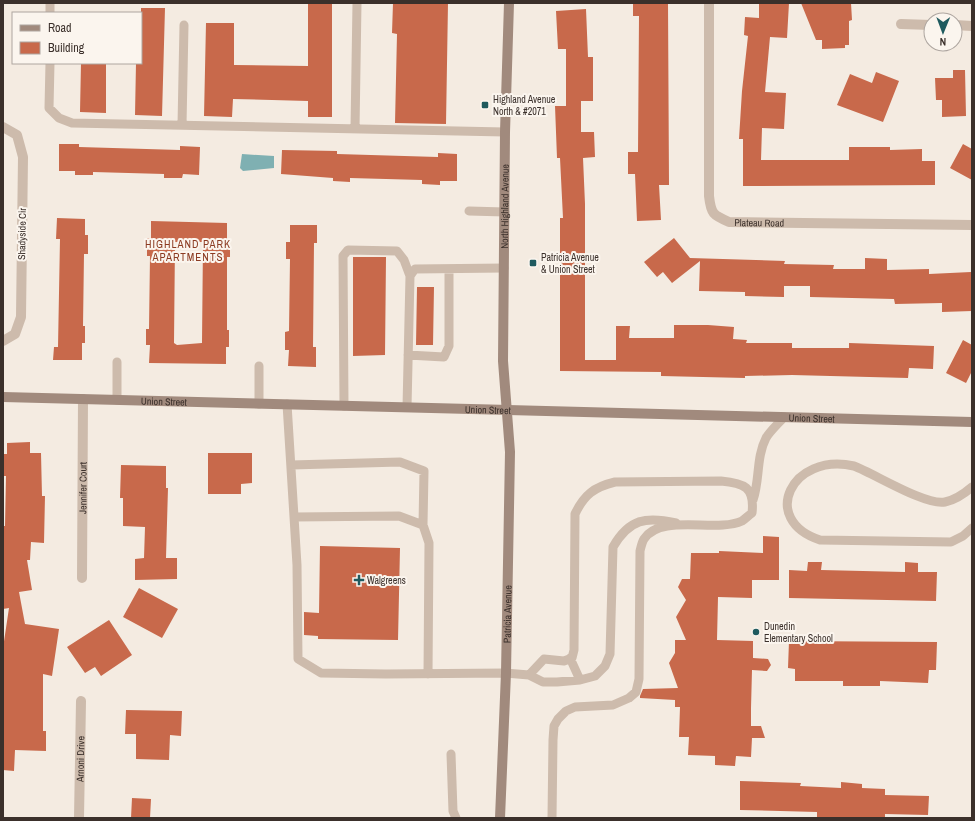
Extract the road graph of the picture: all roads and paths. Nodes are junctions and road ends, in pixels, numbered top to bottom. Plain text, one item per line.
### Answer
1 (357, 3) edge
2 (509, 3) edge
3 (709, 3) edge
4 (900, 24) dead end
5 (184, 25) dead end
6 (923, 25) edge
7 (50, 64) edge
8 (182, 125) junction
9 (3, 127) edge
10 (355, 129) junction
11 (505, 132) junction
12 (469, 211) dead end
13 (505, 212) junction
14 (972, 225) edge
15 (504, 268) junction
16 (449, 269) junction
17 (410, 276) junction
18 (3, 341) edge
19 (408, 355) junction
20 (117, 362) dead end
21 (259, 366) dead end
22 (3, 397) edge
23 (83, 399) junction
24 (117, 400) junction
25 (259, 404) junction
26 (287, 404) junction
27 (344, 406) junction
28 (407, 407) junction
29 (507, 410) junction
30 (784, 417) junction
31 (972, 422) edge
32 (291, 465) junction
33 (972, 487) edge
34 (754, 500) junction
35 (294, 517) junction
36 (423, 525) junction
37 (683, 525) junction
38 (972, 528) edge
39 (82, 578) dead end
40 (570, 658) junction
41 (506, 673) junction
42 (428, 674) junction
43 (529, 675) junction
44 (580, 680) junction
45 (81, 701) dead end
46 (451, 754) dead end
47 (79, 818) edge
48 (456, 818) edge
49 (500, 818) edge
50 (552, 818) edge

1 - 10 lane
2 - 11 street, North Highland Avenue
3 - 14 street, Plateau Road
4 - 6 street
5 - 8 lane
7 - 8 lane
8 - 10 lane
9 - 18 street, Shadyside Cir
10 - 11 lane
11 - 13 street, North Highland Avenue
12 - 13 lane
13 - 15 street, North Highland Avenue
15 - 16 lane
15 - 29 street, North Highland Avenue
16 - 17 lane
16 - 19 lane
17 - 19 lane
17 - 27 lane
19 - 28 lane
20 - 24 lane
21 - 25 lane
22 - 23 street, Union Street
23 - 24 street, Union Street
23 - 39 street, Jennifer Court
24 - 25 street, Union Street
25 - 26 street, Union Street
26 - 27 street, Union Street
26 - 32 lane
27 - 28 street, Union Street
28 - 29 street, Union Street
29 - 30 street, Union Street
29 - 41 street, Patricia Avenue
30 - 31 street, Union Street
30 - 34 lane
32 - 35 lane
32 - 36 lane
33 - 38 lane
34 - 37 lane
34 - 40 lane
35 - 36 lane
35 - 42 lane
36 - 42 lane
37 - 44 lane
37 - 50 lane
40 - 43 lane
40 - 44 lane
41 - 42 lane
41 - 43 lane
41 - 49 street, Patricia Avenue
43 - 44 lane
45 - 47 street, Arnoni Drive
46 - 48 lane

